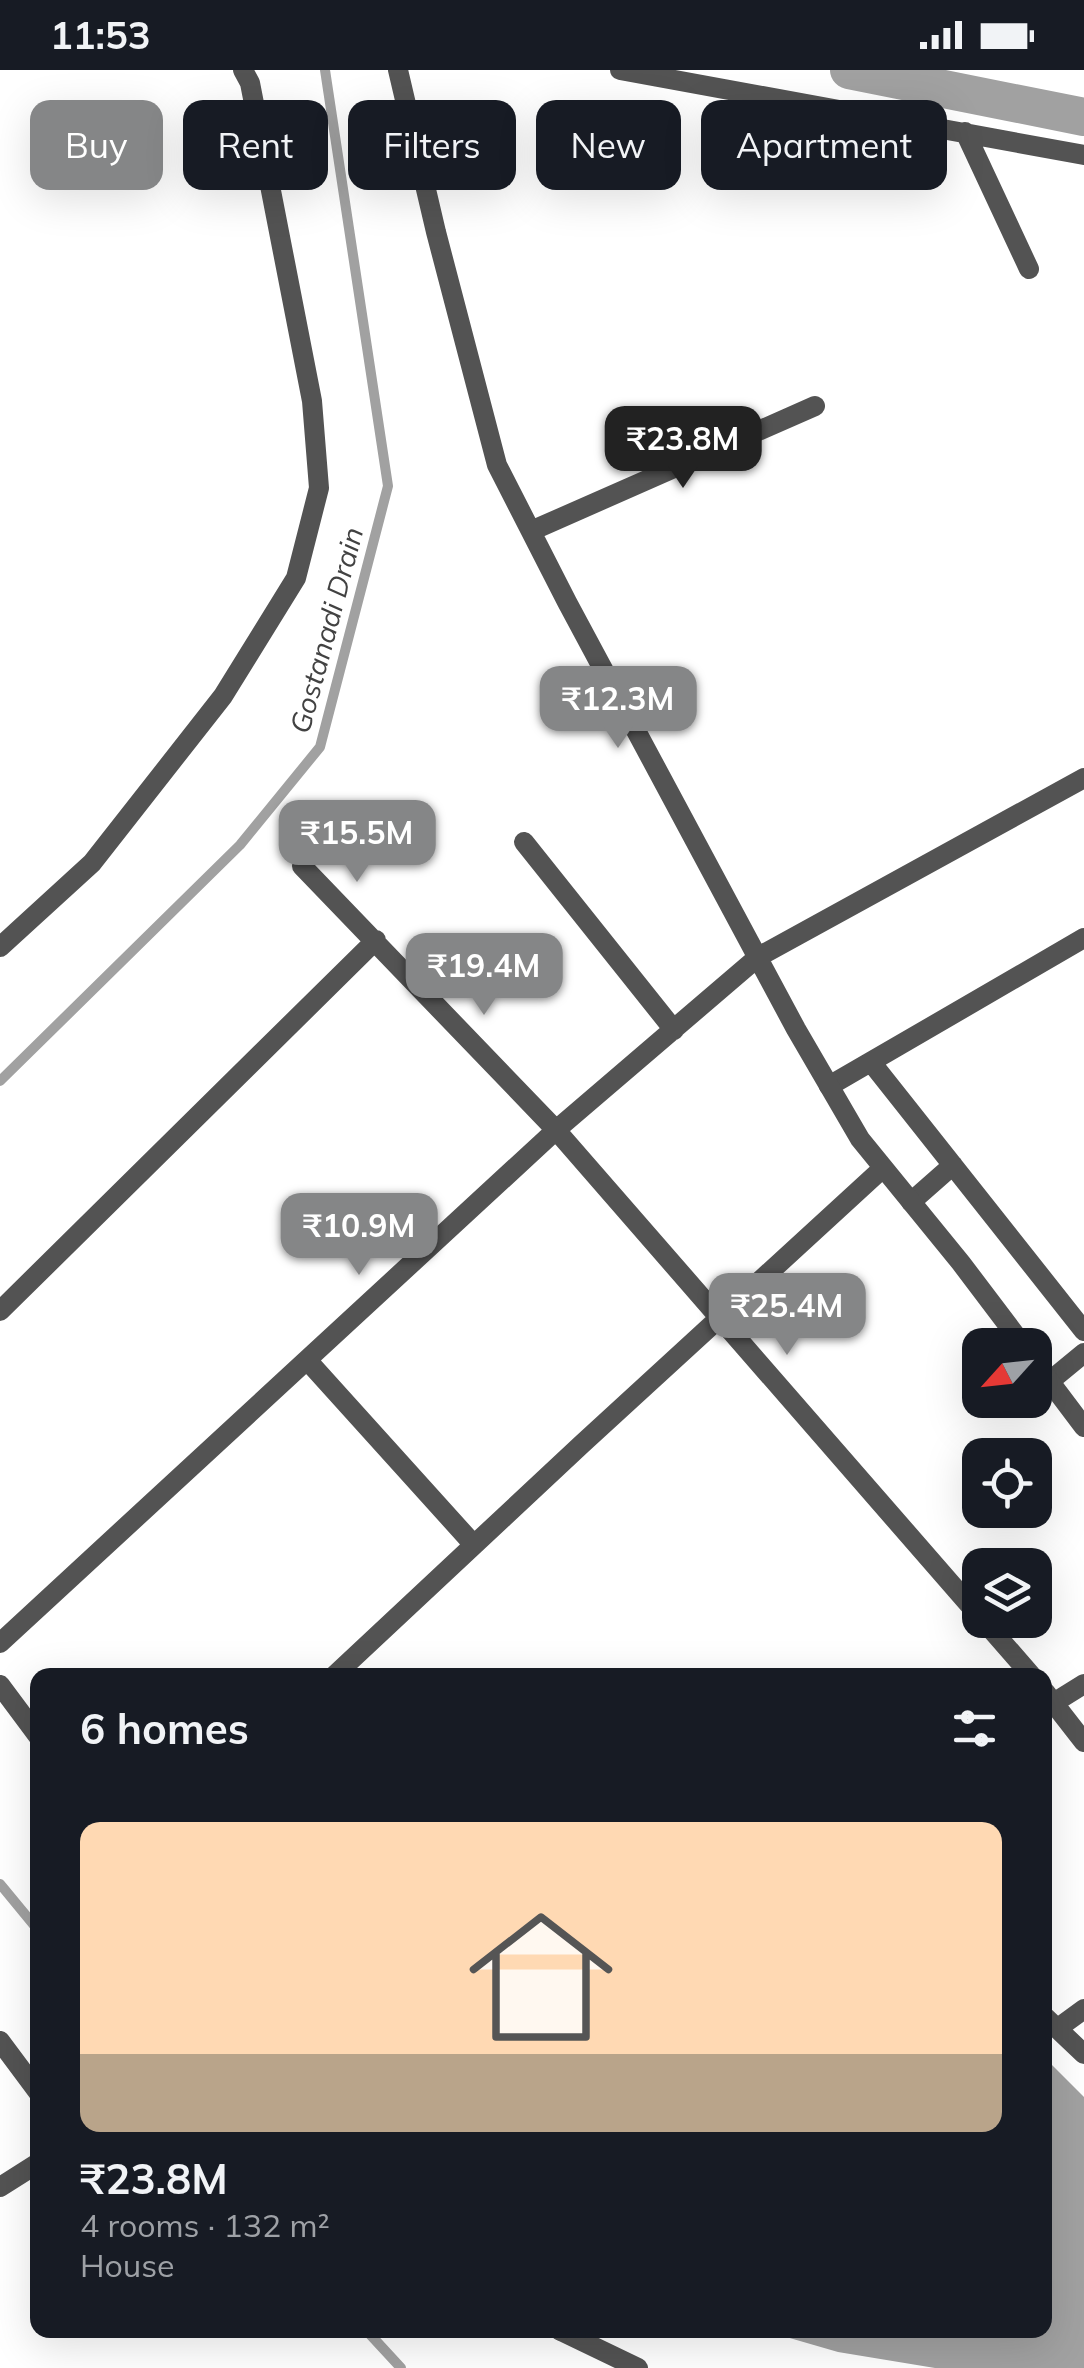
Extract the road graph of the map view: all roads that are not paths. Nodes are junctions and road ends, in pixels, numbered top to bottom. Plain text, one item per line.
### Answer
1 (243, 70) edge
2 (398, 70) edge
3 (620, 70) edge
4 (966, 132) junction
5 (1084, 155) edge
6 (1029, 269) dead end
7 (815, 406) dead end
8 (530, 531) junction
9 (1084, 778) edge
10 (524, 842) dead end
11 (302, 866) dead end
12 (1084, 938) edge
13 (376, 940) junction
14 (0, 947) edge
15 (758, 958) junction
16 (674, 1030) junction
17 (871, 1062) junction
18 (829, 1086) junction
19 (556, 1130) junction
20 (954, 1165) junction
21 (883, 1168) junction
22 (911, 1202) junction
23 (0, 1312) edge
24 (719, 1318) junction
25 (1009, 1328) edge
26 (1084, 1332) edge
27 (1084, 1353) edge
28 (307, 1360) junction
29 (1052, 1379) edge
30 (1052, 1384) edge
31 (1084, 1427) edge
32 (474, 1545) junction
33 (962, 1596) edge
34 (998, 1638) edge
35 (0, 1643) edge
36 (342, 1668) edge
37 (1024, 1668) edge
38 (1084, 1684) edge
39 (0, 1685) edge
40 (1052, 1699) edge
41 (1052, 1706) edge
42 (30, 1725) edge
43 (1084, 1742) edge
44 (1084, 2009) edge
45 (1052, 2023) edge
46 (0, 2041) edge
47 (1084, 2054) edge
48 (30, 2081) edge
49 (30, 2168) edge
50 (0, 2187) edge
51 (576, 2338) edge
52 (638, 2368) edge

1 - 14 street
2 - 8 street
3 - 4 street
4 - 5 street
4 - 6 street
7 - 8 street
8 - 15 street
9 - 15 street
10 - 16 street
11 - 13 street
12 - 17 street
13 - 19 street
13 - 23 street
15 - 16 street
15 - 18 street
16 - 19 street
17 - 18 street
17 - 20 street
18 - 21 street
19 - 24 street
19 - 28 street
20 - 22 street
20 - 26 street
21 - 22 street
21 - 24 street
22 - 25 street
24 - 32 street
24 - 33 street
27 - 29 street
28 - 32 street
28 - 35 street
30 - 31 street
32 - 36 street
34 - 37 street
38 - 40 street
39 - 42 street
41 - 43 street
44 - 45 street
45 - 47 street
46 - 48 street
49 - 50 street
51 - 52 street

